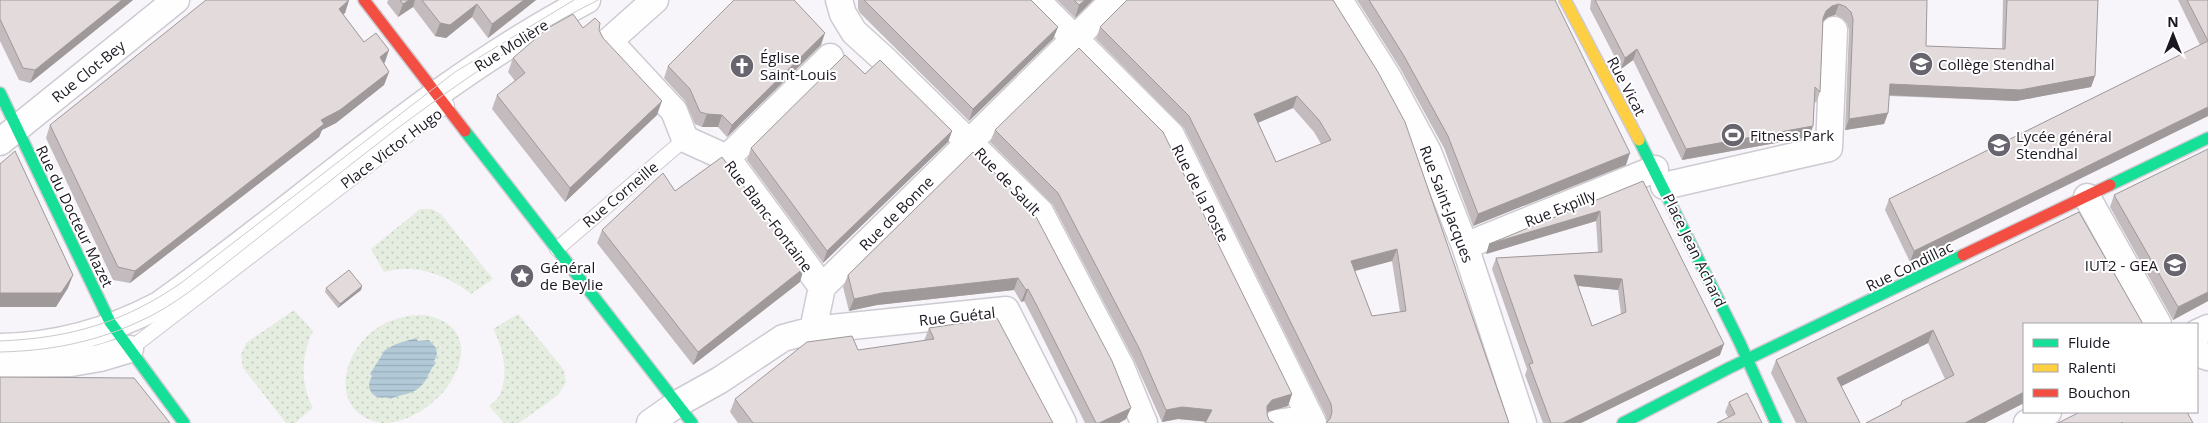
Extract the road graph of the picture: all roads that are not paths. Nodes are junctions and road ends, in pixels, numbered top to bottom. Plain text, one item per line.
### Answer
1 (176, 0) edge
2 (364, 0) edge
3 (587, 0) edge
4 (655, 0) edge
5 (839, 0) edge
6 (1036, 0) edge
7 (1114, 0) edge
8 (1339, 0) edge
9 (1565, 0) edge
10 (1834, 30) dead end
11 (1075, 38) junction
12 (830, 57) dead end
13 (0, 93) edge
14 (442, 99) junction
15 (8, 135) edge
16 (2208, 138) edge
17 (685, 139) junction
18 (969, 141) junction
19 (727, 158) junction
20 (1659, 177) junction
21 (2087, 197) junction
22 (1465, 246) junction
23 (557, 248) junction
24 (822, 287) junction
25 (2157, 323) edge
26 (113, 327) junction
27 (813, 330) junction
28 (0, 347) edge
29 (130, 349) junction
30 (1747, 359) junction
31 (0, 364) edge
32 (2046, 413) edge
33 (684, 414) edge
34 (1312, 421) edge
35 (184, 423) edge
36 (650, 423) edge
37 (1063, 423) edge
38 (1144, 423) edge
39 (1277, 423) edge
40 (1523, 423) edge
41 (1623, 423) edge
42 (1776, 423) edge
43 (2027, 423) edge

1 - 15 street, Rue Clot-Bey
2 - 14 street
3 - 14 street, Rue Molière
4 - 17 street
5 - 18 street, Rue de Sault
6 - 11 street, Rue de la Poste
7 - 11 street, Rue de Bonne
8 - 22 street, Rue Saint-Jacques
9 - 20 street, Rue Vicat
10 - 20 street, Place Jean Achard
11 - 18 street, Rue de Bonne
11 - 34 street, Rue de la Poste
12 - 19 street
13 - 15 street, Rue du Docteur Mazet
14 - 23 street, Place Victor Hugo
14 - 26 street, Place Victor Hugo
14 - 29 lane, Place Victor Hugo
15 - 26 street, Rue du Docteur Mazet
16 - 21 street, Rue Condillac
17 - 19 street, Rue Blanc-Fontaine
17 - 23 lane, Rue Corneille
18 - 24 street, Rue de Bonne
18 - 38 street, Rue de Sault
19 - 24 street, Rue Blanc-Fontaine
20 - 22 street, Rue Expilly
20 - 30 street, Place Jean Achard
21 - 25 street
21 - 30 street, Rue Condillac
22 - 40 street, Rue Saint-Jacques
23 - 33 street, Place Victor Hugo
24 - 27 street
26 - 28 street, Place Victor Hugo
26 - 29 street, Rue du Docteur Mazet
27 - 33 street
27 - 37 street, Rue Guétal
29 - 31 street
29 - 35 street
30 - 41 street, Rue Condillac
30 - 42 street, Place Jean Achard
32 - 43 street
33 - 36 street
34 - 39 street

